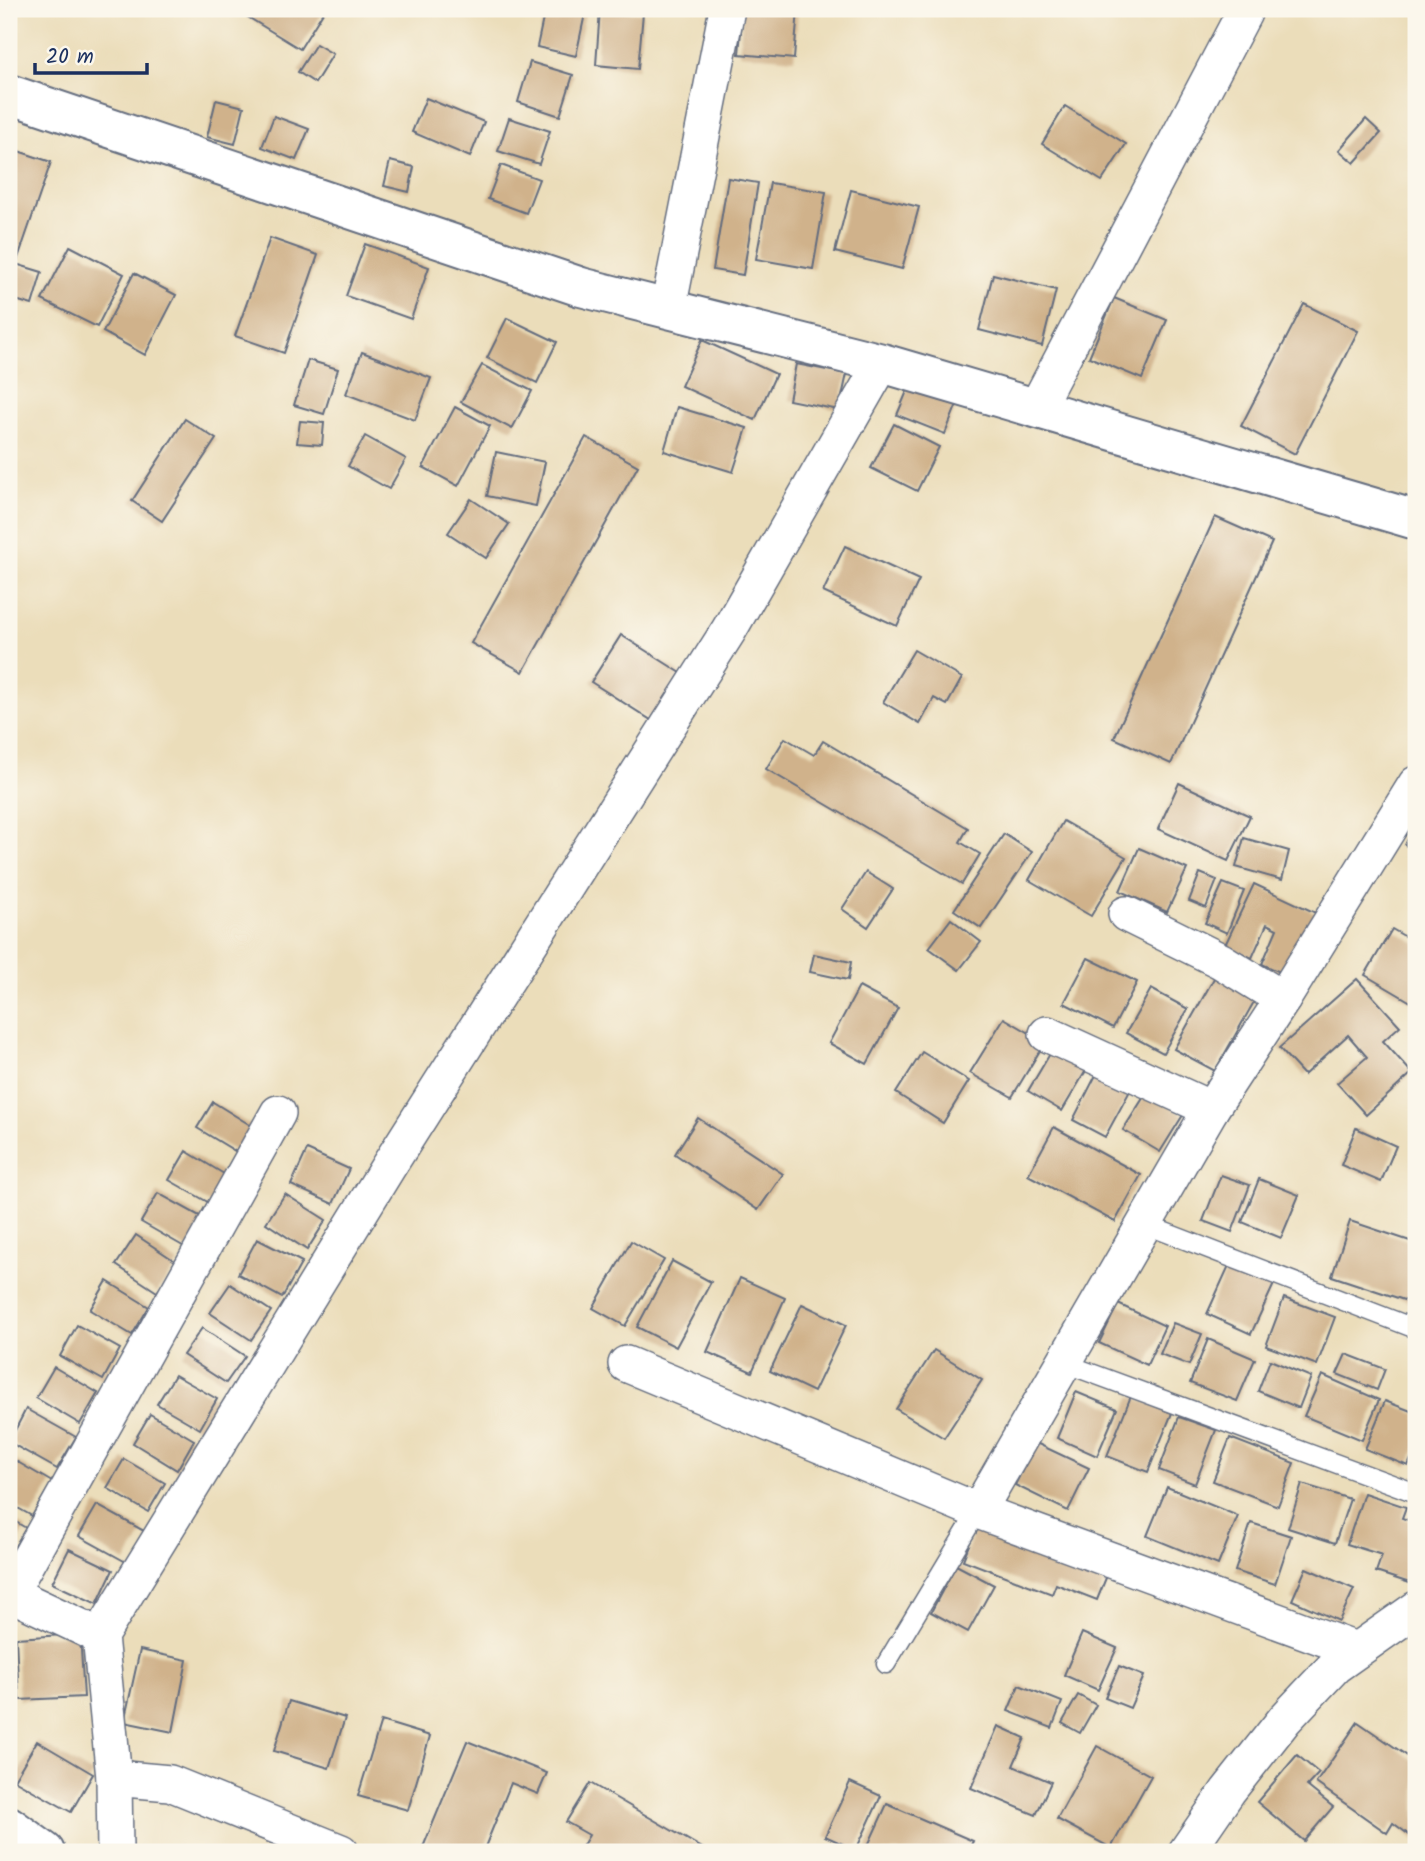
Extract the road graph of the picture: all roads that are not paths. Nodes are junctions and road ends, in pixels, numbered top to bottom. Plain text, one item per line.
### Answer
1 (727, 9) edge
2 (1244, 13) dead end
3 (9, 94) edge
4 (668, 309) junction
5 (882, 363) junction
6 (1036, 408) junction
7 (1416, 520) edge
8 (1416, 784) edge
9 (1126, 914) dead end
10 (1283, 999) junction
11 (1046, 1034) dead end
12 (1212, 1109) junction
13 (278, 1113) dead end
14 (1144, 1224) junction
15 (1416, 1329) edge
16 (1064, 1363) junction
17 (626, 1364) dead end
18 (1416, 1493) edge
19 (978, 1511) junction
20 (9, 1593) edge
21 (1416, 1609) edge
22 (100, 1636) junction
23 (1356, 1650) junction
24 (886, 1664) dead end
25 (114, 1778) junction
26 (9, 1826) edge
27 (45, 1852) edge
28 (116, 1852) edge
29 (341, 1852) edge
30 (1186, 1852) edge

1 - 4 street
2 - 6 street
3 - 4 street
4 - 5 street
5 - 6 street
5 - 22 street
6 - 7 street
8 - 10 street
9 - 10 street
10 - 12 street
11 - 12 street
12 - 14 street
13 - 20 street
14 - 15 lane
14 - 16 street
16 - 18 lane
16 - 19 street
17 - 19 street
19 - 23 street
19 - 24 lane
20 - 22 street
21 - 23 street
22 - 25 street
23 - 30 street
25 - 28 street
25 - 29 street
26 - 27 street

